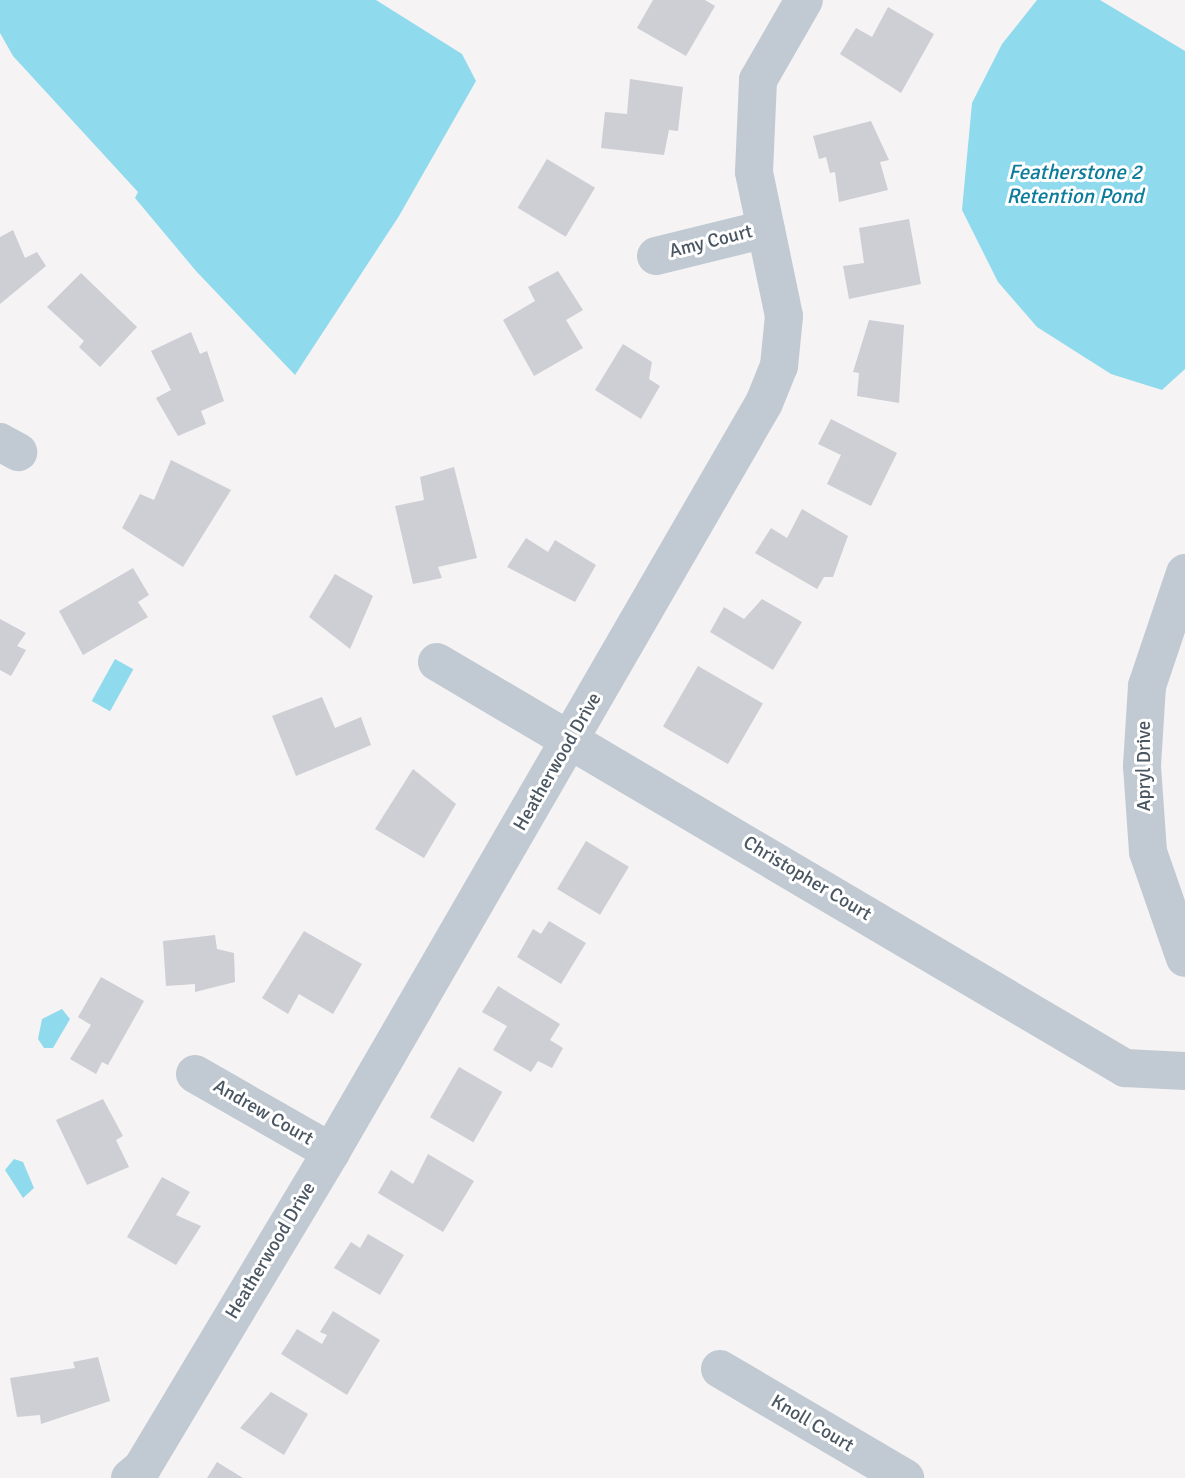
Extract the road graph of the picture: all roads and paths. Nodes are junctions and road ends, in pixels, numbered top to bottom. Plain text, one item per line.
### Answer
1 (804, 0) edge
2 (766, 229) junction
3 (656, 256) dead end
4 (1185, 573) edge
5 (437, 662) dead end
6 (571, 741) junction
7 (1185, 958) edge
8 (1185, 1071) edge
9 (195, 1074) dead end
10 (331, 1152) junction
11 (720, 1369) dead end
12 (130, 1478) edge
13 (905, 1478) edge

1 - 2 street, Heatherwood Drive
2 - 3 street, Amy Court
2 - 6 street, Heatherwood Drive
4 - 7 street, Apryl Drive
5 - 6 street, Christopher Court
6 - 8 street, Christopher Court
6 - 10 street, Heatherwood Drive
9 - 10 street, Andrew Court
10 - 12 street, Heatherwood Drive
11 - 13 street, Knoll Court

